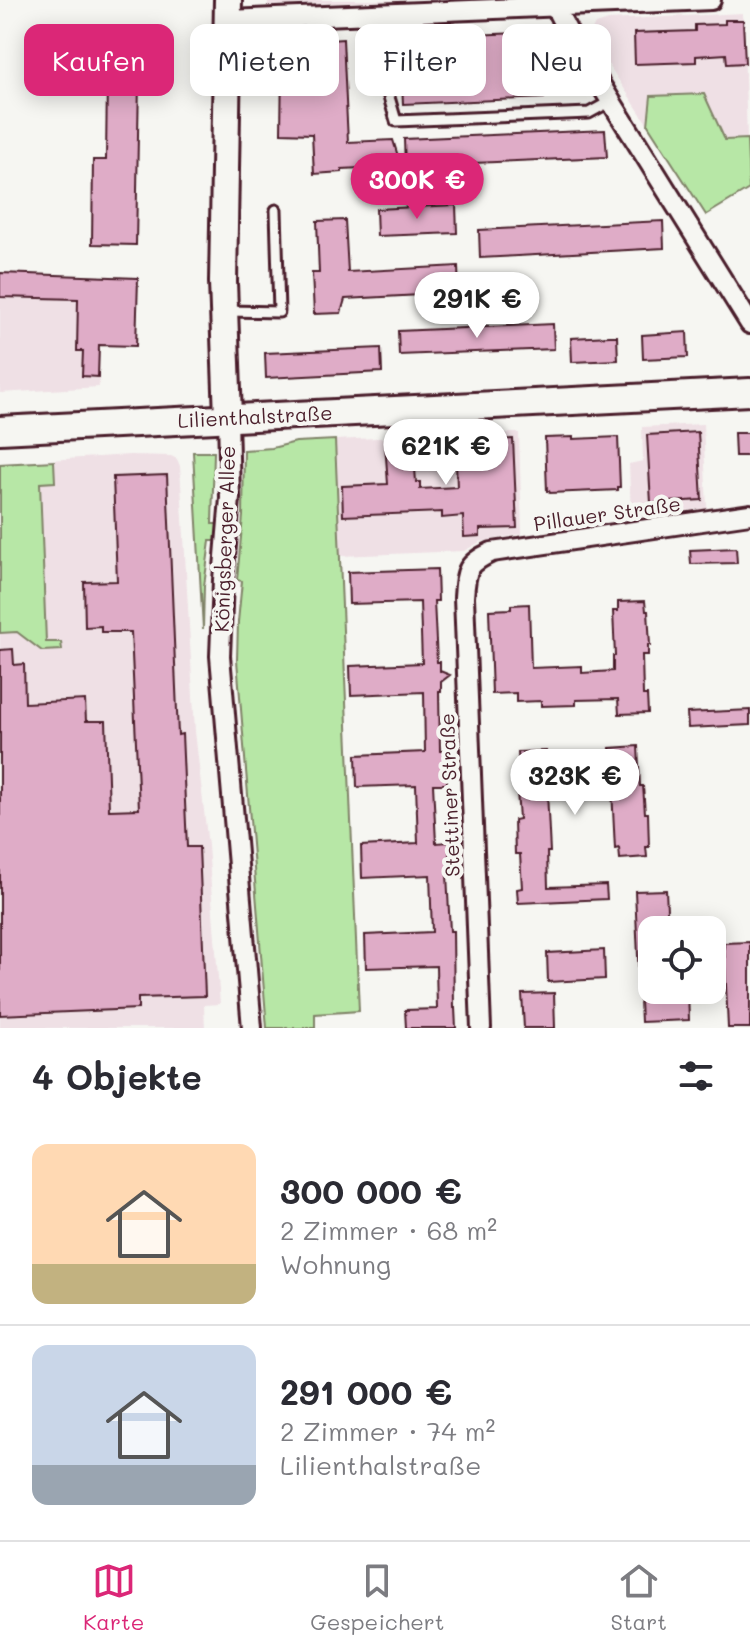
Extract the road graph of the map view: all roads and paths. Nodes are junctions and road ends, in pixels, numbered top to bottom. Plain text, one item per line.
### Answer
1 (711, 0) edge
2 (555, 7) junction
3 (228, 10) edge
4 (365, 15) junction
5 (611, 101) junction
6 (276, 210) dead end
7 (224, 311) junction
8 (750, 324) edge
9 (750, 392) edge
10 (228, 417) junction
11 (0, 430) edge
12 (750, 514) edge
13 (472, 562) joint
14 (252, 1028) edge
15 (481, 1028) edge

1 - 2 street
2 - 4 street
2 - 5 street
3 - 4 street
3 - 7 street, Königsberger Allee
4 - 5 lane
5 - 8 street
6 - 7 lane
7 - 10 street, Königsberger Allee
9 - 10 street, Lilienthalstraße
10 - 11 street, Lilienthalstraße
10 - 14 street, Königsberger Allee
12 - 13 street, Pillauer Straße
13 - 15 street, Stettiner Straße

